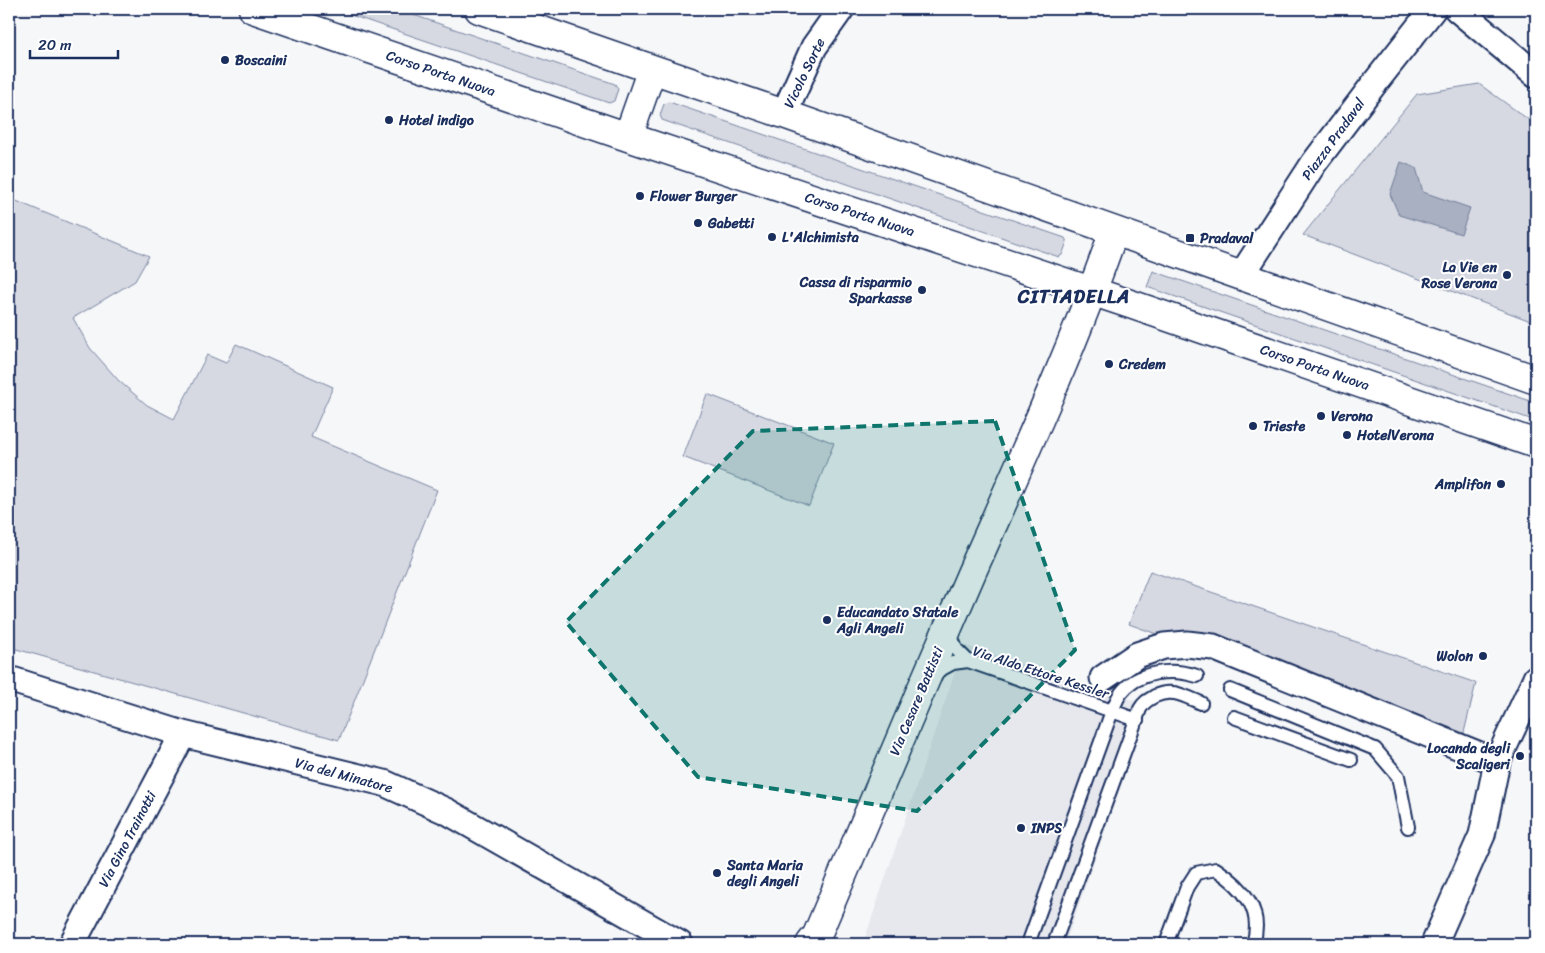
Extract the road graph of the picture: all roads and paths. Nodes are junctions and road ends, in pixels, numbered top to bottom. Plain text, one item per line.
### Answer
1 (253, 9) edge
2 (479, 9) edge
3 (841, 9) edge
4 (1433, 9) edge
5 (1456, 9) edge
6 (652, 69) junction
7 (1536, 74) edge
8 (784, 114) junction
9 (628, 136) junction
10 (1114, 231) junction
11 (1241, 276) junction
12 (1093, 291) junction
13 (1536, 380) edge
14 (1536, 444) edge
15 (948, 627) junction
16 (968, 661) junction
17 (1197, 676) dead end
18 (926, 678) junction
19 (1103, 678) dead end
20 (1536, 678) edge
21 (9, 679) edge
22 (1230, 690) dead end
23 (1200, 703) dead end
24 (1112, 711) junction
25 (1234, 717) dead end
26 (1136, 720) junction
27 (183, 734) junction
28 (1351, 760) dead end
29 (1497, 762) junction
30 (1408, 827) dead end
31 (816, 941) edge
32 (72, 944) edge
33 (680, 944) edge
34 (1028, 944) edge
35 (1054, 944) edge
36 (1166, 944) edge
37 (1253, 944) edge
38 (1434, 944) edge

1 - 9 street, Corso Porta Nuova
2 - 6 street
3 - 8 street, Vicolo Sorte
4 - 11 street, Piazza Pradaval
5 - 7 street
6 - 8 street
6 - 9 street
8 - 10 street
9 - 12 street, Corso Porta Nuova
10 - 11 street
10 - 12 street
11 - 13 street
12 - 14 street, Corso Porta Nuova
12 - 15 street, Via Cesare Battisti
15 - 16 lane
15 - 18 street, Via Cesare Battisti
16 - 18 lane, Via Aldo Ettore Kessler
16 - 24 lane, Via Aldo Ettore Kessler
17 - 24 lane
18 - 31 street, Via Cesare Battisti
19 - 29 street
20 - 29 street
21 - 27 street, Via del Minatore
22 - 30 lane
23 - 26 lane
24 - 26 lane
24 - 34 lane, Via Aldo Ettore Kessler
25 - 28 lane
26 - 35 lane
27 - 32 street, Via Gino Trainotti
27 - 33 street, Via del Minatore
29 - 38 street
36 - 37 lane

